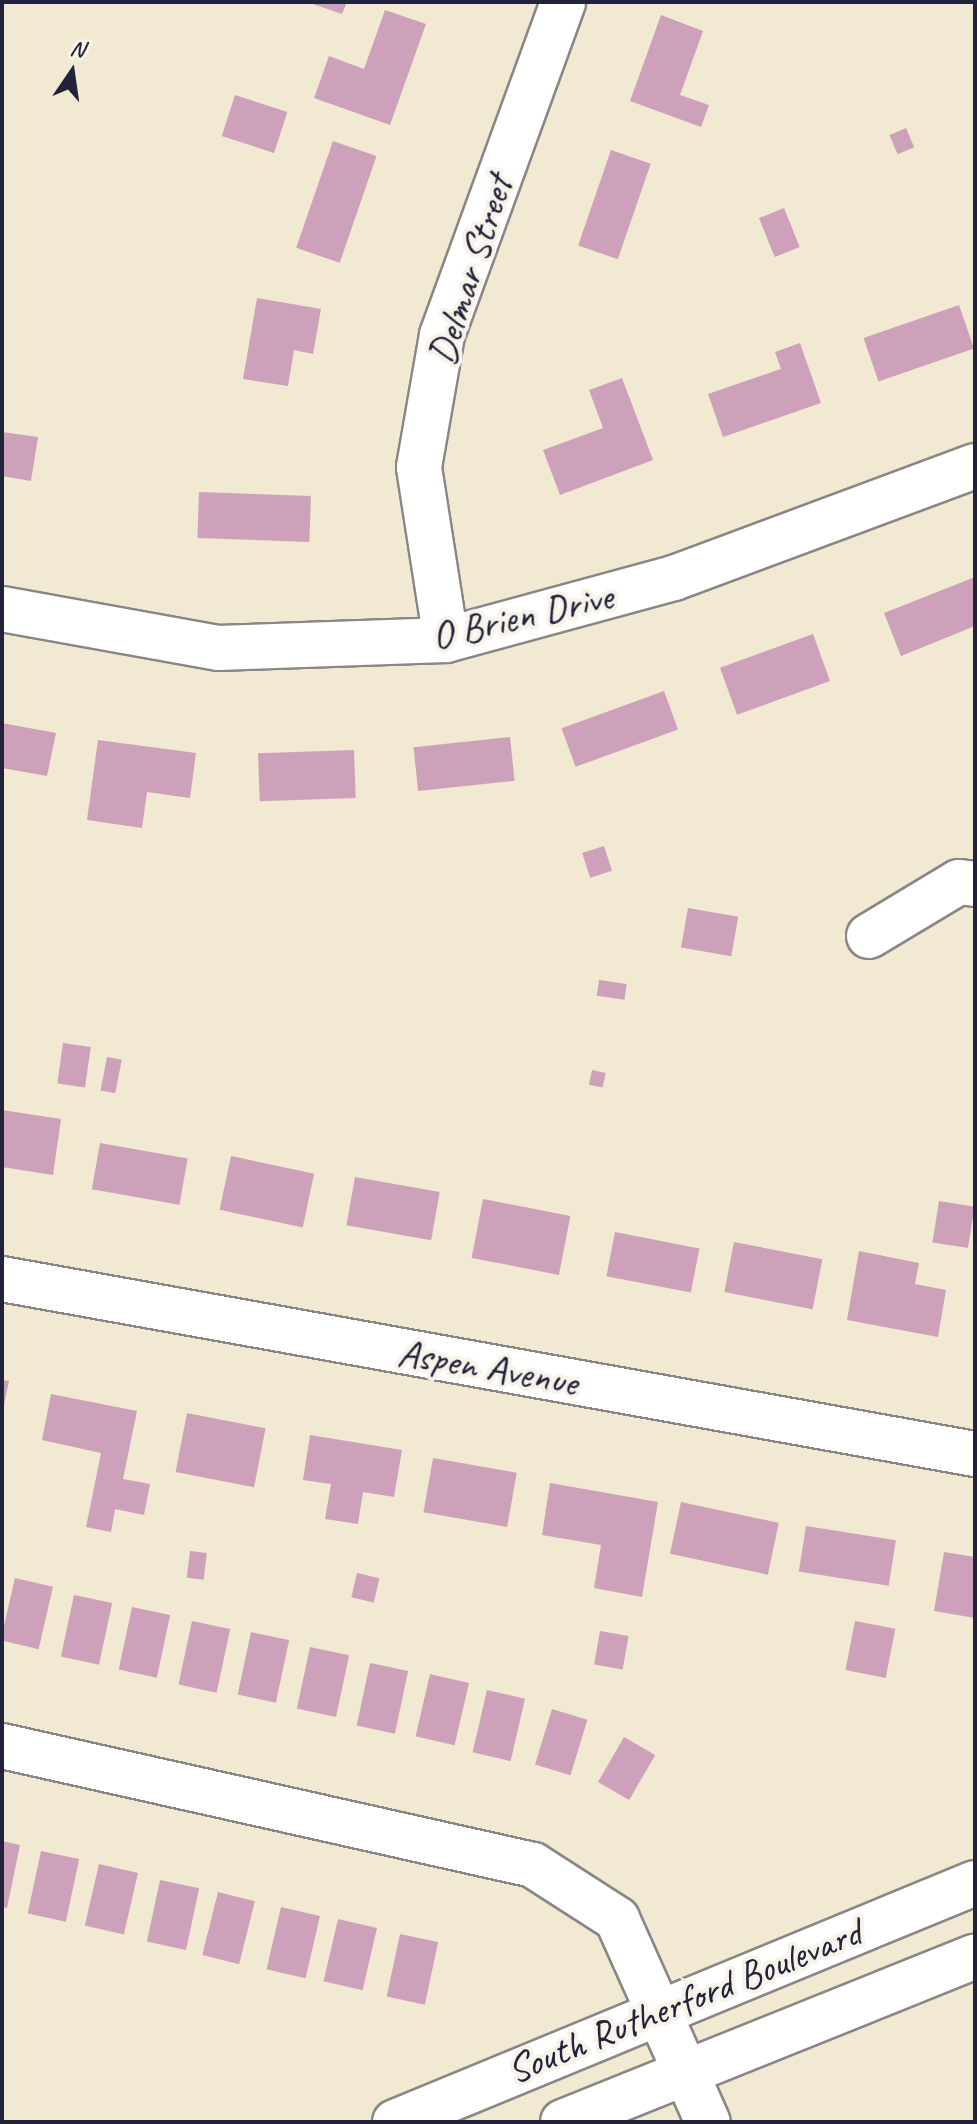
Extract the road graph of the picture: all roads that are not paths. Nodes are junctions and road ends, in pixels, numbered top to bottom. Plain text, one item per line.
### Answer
1 (563, 2) edge
2 (975, 466) edge
3 (2, 609) edge
4 (446, 640) junction
5 (975, 884) edge
6 (869, 936) dead end
7 (2, 1279) edge
8 (975, 1454) edge
9 (2, 1746) edge
10 (975, 1883) edge
11 (975, 1956) edge
12 (654, 2012) junction
13 (686, 2072) junction
14 (395, 2122) edge
15 (563, 2122) edge
16 (708, 2122) edge

1 - 4 main road, Delmar Street
2 - 4 main road, O Brien Drive
3 - 4 main road, O Brien Drive
5 - 6 main road
7 - 8 main road, Aspen Avenue
9 - 12 main road
10 - 12 main road, South Rutherford Boulevard
11 - 13 main road, South Rutherford Boulevard
12 - 13 main road
12 - 14 main road, South Rutherford Boulevard
13 - 15 main road, South Rutherford Boulevard
13 - 16 main road

